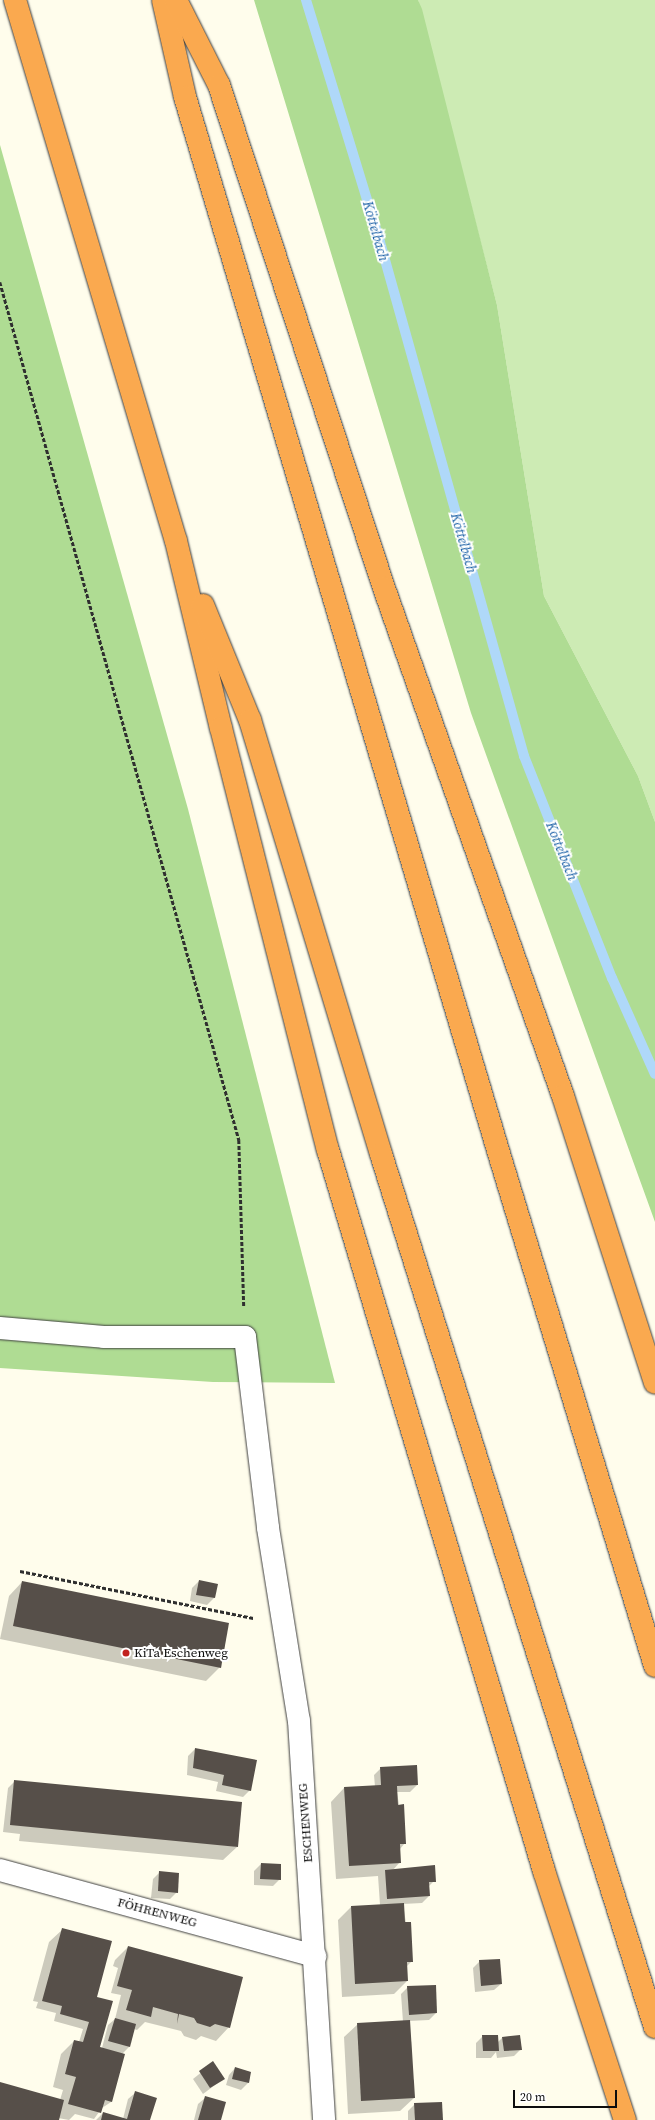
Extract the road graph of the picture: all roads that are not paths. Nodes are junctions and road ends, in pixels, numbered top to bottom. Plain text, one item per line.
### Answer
1 (14, 0) edge
2 (163, 0) edge
3 (176, 0) edge
4 (176, 541) junction
5 (0, 1328) edge
6 (655, 1383) edge
7 (655, 1666) edge
8 (0, 1870) edge
9 (315, 1956) junction
10 (655, 2027) edge
11 (324, 2120) edge
12 (625, 2120) edge

1 - 4 highway
2 - 7 highway
3 - 6 highway
4 - 10 highway
4 - 12 highway
5 - 9 street, ESCHENWEG
8 - 9 street, FÖHRENWEG
9 - 11 street, ESCHENWEG

